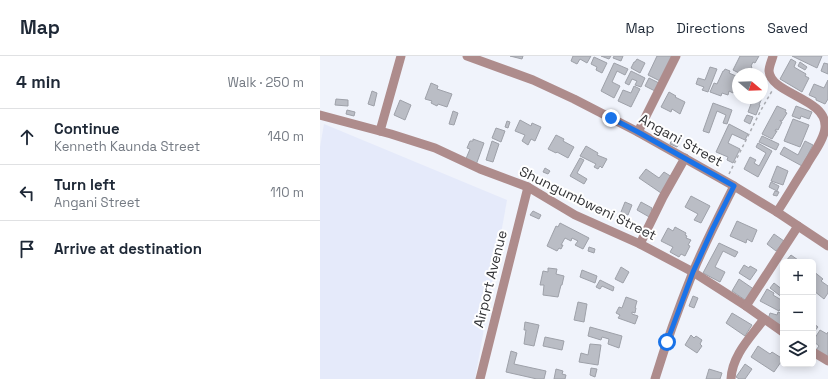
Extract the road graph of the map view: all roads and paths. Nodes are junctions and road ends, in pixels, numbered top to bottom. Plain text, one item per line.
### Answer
1 (401, 56) edge
2 (467, 56) edge
3 (676, 56) edge
4 (773, 56) edge
5 (776, 84) junction
6 (320, 115) edge
7 (380, 131) junction
8 (638, 132) junction
9 (819, 145) junction
10 (828, 148) edge
11 (684, 158) junction
12 (730, 184) junction
13 (528, 187) junction
14 (777, 212) junction
15 (798, 226) junction
16 (640, 244) junction
17 (828, 246) edge
18 (693, 272) junction
19 (746, 306) junction
20 (764, 319) junction
21 (782, 331) edge
22 (816, 354) edge
23 (828, 361) edge
24 (480, 379) edge
25 (655, 379) edge
26 (731, 379) edge

1 - 7 street
2 - 8 street, Angani Street
3 - 8 street
4 - 5 street
5 - 9 street
5 - 12 path
6 - 7 street, Shungumbweni Street
7 - 13 street, Shungumbweni Street
8 - 11 street, Angani Street
9 - 10 street
9 - 14 street
11 - 12 street, Angani Street
11 - 16 street
12 - 14 street, Angani Street
12 - 18 street
13 - 16 street, Shungumbweni Street
13 - 24 street, Airport Avenue
14 - 15 street, Angani Street
15 - 17 street, Angani Street
15 - 19 street
16 - 18 street, Shungumbweni Street
18 - 19 street, Shungumbweni Street
18 - 25 street
19 - 20 street, Shungumbweni Street
20 - 21 street, Shungumbweni Street
20 - 26 street
22 - 23 street

